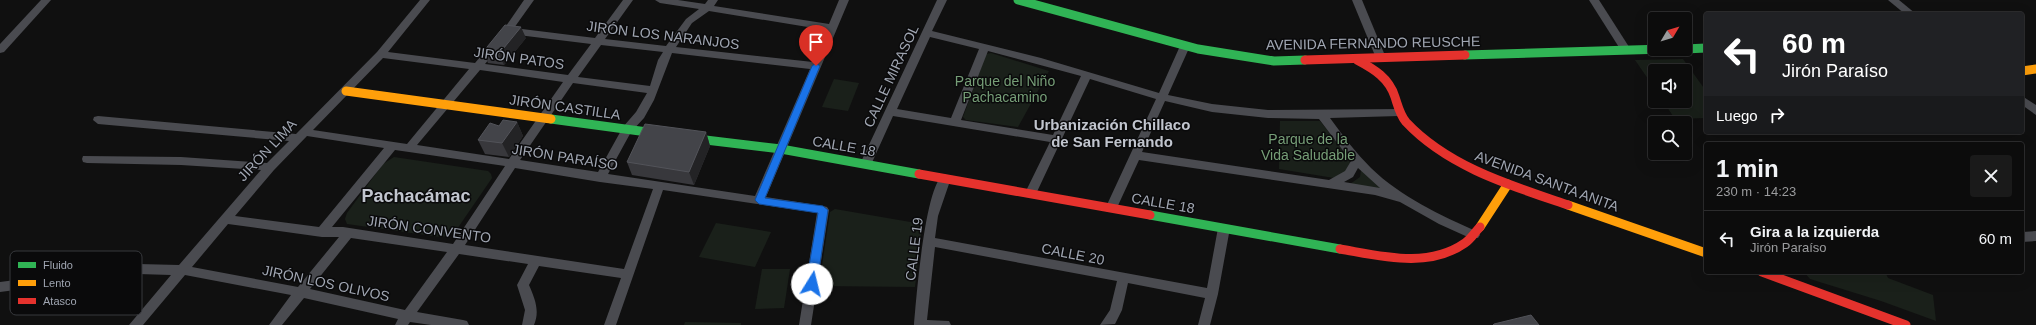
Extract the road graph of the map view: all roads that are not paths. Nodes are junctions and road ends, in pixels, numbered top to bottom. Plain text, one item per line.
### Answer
1 (46, 0) edge
2 (425, 0) edge
3 (529, 0) edge
4 (628, 0) edge
5 (660, 0) edge
6 (844, 0) edge
7 (942, 0) edge
8 (1018, 0) edge
9 (1357, 0) edge
10 (1594, 0) edge
11 (1893, 0) edge
12 (710, 4) edge
13 (1908, 12) edge
14 (832, 28) junction
15 (507, 31) junction
16 (927, 33) junction
17 (598, 41) junction
18 (1185, 46) junction
19 (985, 47) junction
20 (1704, 48) edge
21 (670, 49) junction
22 (1648, 49) edge
23 (1692, 49) edge
24 (0, 50) edge
25 (1626, 50) junction
26 (382, 54) junction
27 (1401, 57) junction
28 (1381, 58) junction
29 (1355, 59) junction
30 (476, 66) junction
31 (816, 66) junction
32 (2036, 69) edge
33 (2024, 71) edge
34 (1087, 74) junction
35 (570, 79) junction
36 (1389, 84) junction
37 (653, 90) junction
38 (346, 91) junction
39 (1161, 98) junction
40 (2024, 102) edge
41 (445, 104) junction
42 (2036, 111) edge
43 (890, 112) junction
44 (1399, 112) junction
45 (1322, 115) junction
46 (542, 118) junction
47 (98, 120) dead end
48 (955, 122) junction
49 (628, 130) junction
50 (300, 135) junction
51 (1056, 139) junction
52 (392, 146) junction
53 (409, 148) junction
54 (781, 149) junction
55 (1135, 155) junction
56 (87, 159) dead end
57 (1357, 160) junction
58 (511, 164) junction
59 (866, 164) junction
60 (270, 167) junction
61 (600, 178) junction
62 (945, 178) junction
63 (1330, 184) junction
64 (1508, 184) junction
65 (659, 187) junction
66 (1030, 193) junction
67 (759, 200) junction
68 (1406, 200) junction
69 (1111, 208) junction
70 (225, 219) junction
71 (1224, 228) junction
72 (322, 232) junction
73 (348, 233) junction
74 (1474, 235) junction
75 (2024, 236) edge
76 (2036, 236) edge
77 (929, 241) junction
78 (456, 248) junction
79 (1704, 252) edge
80 (536, 260) junction
81 (142, 269) edge
82 (183, 270) junction
83 (627, 274) junction
84 (1769, 274) edge
85 (1123, 279) junction
86 (10, 286) edge
87 (0, 287) edge
88 (300, 292) junction
89 (1212, 294) junction
90 (404, 321) edge
91 (136, 325) edge
92 (275, 325) edge
93 (463, 325) edge
94 (528, 325) edge
95 (610, 325) edge
96 (805, 325) edge
97 (920, 325) edge
98 (945, 325) edge
99 (1106, 325) edge
100 (1204, 325) edge
101 (1906, 325) edge

1 - 24 street
2 - 26 street, JIRÓN LIMA
3 - 15 street
4 - 17 street
5 - 12 street
6 - 14 street
7 - 16 street, CALLE MIRASOL
8 - 18 street, AVENIDA FERNANDO REUSCHE
9 - 28 street
10 - 25 street
11 - 13 street
12 - 14 street
12 - 21 street
14 - 31 street
15 - 17 street, JIRÓN LOS NARANJOS
15 - 30 street
16 - 19 street
16 - 43 street, CALLE MIRASOL
17 - 21 street, JIRÓN LOS NARANJOS
17 - 35 street
18 - 29 street, AVENIDA FERNANDO REUSCHE
18 - 39 street
19 - 34 street
19 - 48 street
20 - 23 street
21 - 31 street, JIRÓN LOS NARANJOS
21 - 37 street
22 - 25 street, AVENIDA FERNANDO REUSCHE
25 - 27 street, AVENIDA FERNANDO REUSCHE
26 - 30 street, JIRÓN PATOS
26 - 38 street, JIRÓN LIMA
27 - 28 street, AVENIDA FERNANDO REUSCHE
27 - 36 street, AVENIDA SANTA ANITA
28 - 29 street, AVENIDA FERNANDO REUSCHE
29 - 36 street, AVENIDA SANTA ANITA
30 - 35 street, JIRÓN PATOS
30 - 41 street
31 - 54 street
32 - 33 street
34 - 39 street
34 - 51 street
35 - 37 street, JIRÓN PATOS
35 - 46 street
36 - 44 street, AVENIDA SANTA ANITA
37 - 49 street
38 - 41 street, JIRÓN CASTILLA
38 - 50 street, JIRÓN LIMA
39 - 45 street
39 - 55 street
40 - 42 street
41 - 46 street, JIRÓN CASTILLA
41 - 53 street
43 - 48 street
43 - 59 street, CALLE MIRASOL
44 - 45 street
44 - 64 street, AVENIDA SANTA ANITA
45 - 57 street
46 - 49 street, JIRÓN CASTILLA
46 - 58 street
47 - 50 street, JIRÓN PARAÍSO
48 - 51 street
49 - 54 street, JIRÓN CASTILLA
49 - 61 street
50 - 52 street, JIRÓN PARAÍSO
50 - 60 street, JIRÓN LIMA
51 - 66 street
52 - 53 street, JIRÓN PARAÍSO
52 - 72 street
53 - 58 street, JIRÓN PARAÍSO
54 - 59 street, CALLE 18
54 - 67 street
55 - 63 street
55 - 69 street
56 - 60 street
57 - 63 street
57 - 68 street
58 - 61 street, JIRÓN PARAÍSO
58 - 78 street
59 - 62 street, CALLE 18
60 - 70 street, JIRÓN LIMA
61 - 65 street, JIRÓN PARAÍSO
62 - 66 street, CALLE 18
62 - 77 street, CALLE 19
63 - 68 street
64 - 74 street, CALLE 18
64 - 79 street, AVENIDA SANTA ANITA
65 - 67 street, JIRÓN PARAÍSO
65 - 83 street
66 - 69 street, CALLE 18
67 - 96 street, JIRÓN PARAÍSO
68 - 74 street
69 - 71 street, CALLE 18
70 - 72 street, JIRÓN CONVENTO
70 - 82 street, JIRÓN LIMA
71 - 74 street, CALLE 18
71 - 89 street
72 - 73 street, JIRÓN CONVENTO
73 - 78 street, JIRÓN CONVENTO
73 - 88 street
75 - 76 street
77 - 85 street, CALLE 20
77 - 97 street, CALLE 19
78 - 80 street, JIRÓN CONVENTO
78 - 90 street
80 - 83 street, JIRÓN CONVENTO
80 - 94 street
81 - 82 street, JIRÓN LOS OLIVOS
82 - 88 street, JIRÓN LOS OLIVOS
82 - 91 street, JIRÓN LIMA
83 - 95 street
84 - 101 street
85 - 89 street, CALLE 20
85 - 99 street
86 - 87 street, JIRÓN LOS OLIVOS
88 - 90 street, JIRÓN LOS OLIVOS
88 - 92 street
89 - 100 street
90 - 93 street, JIRÓN LOS OLIVOS
97 - 98 street

